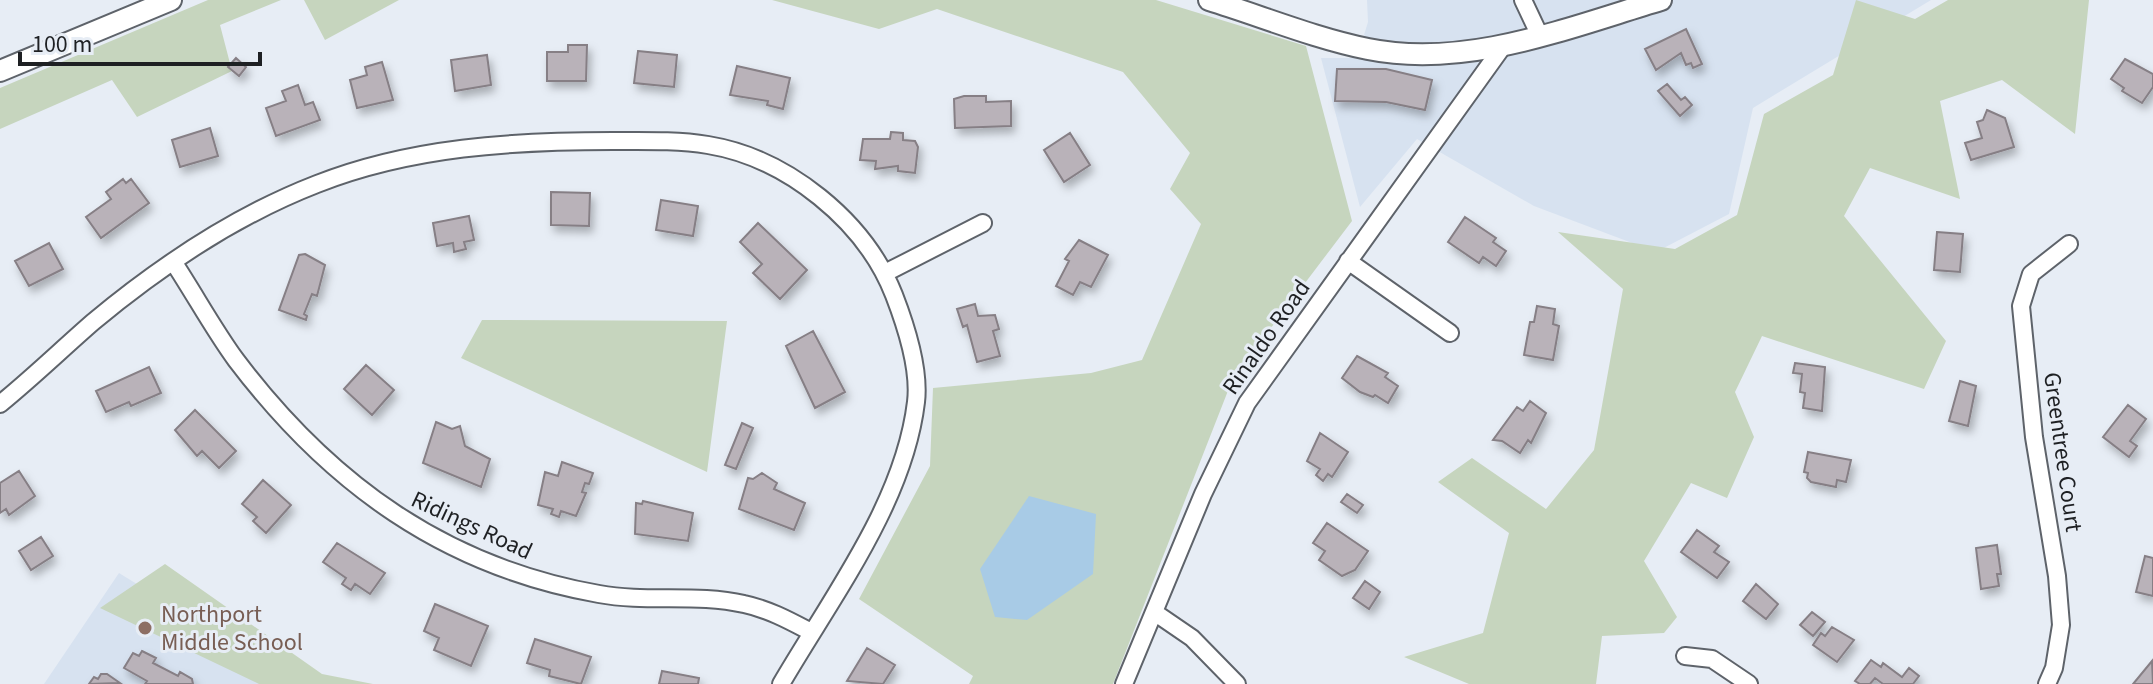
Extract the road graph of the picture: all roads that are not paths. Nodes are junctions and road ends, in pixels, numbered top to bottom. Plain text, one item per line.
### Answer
1 (171, 0) edge
2 (1209, 0) edge
3 (1523, 0) edge
4 (1661, 0) edge
5 (1539, 34) junction
6 (1501, 49) junction
7 (0, 71) edge
8 (983, 223) dead end
9 (2069, 244) dead end
10 (1348, 261) junction
11 (174, 263) junction
12 (885, 273) junction
13 (1450, 333) dead end
14 (0, 404) edge
15 (1154, 612) junction
16 (811, 632) junction
17 (1685, 656) dead end
18 (781, 684) edge
19 (1124, 684) edge
20 (1237, 684) edge
21 (1749, 684) edge
22 (2047, 684) edge

1 - 7 main road
2 - 6 main road
3 - 5 street
4 - 5 main road
5 - 6 main road
6 - 10 street, Rinaldo Road
8 - 12 street
9 - 22 street, Greentree Court
10 - 13 street
10 - 15 street, Rinaldo Road
11 - 12 street
11 - 14 street
11 - 16 street, Ridings Road
12 - 16 street
15 - 19 street, Rinaldo Road
15 - 20 street
16 - 18 street
17 - 21 street

